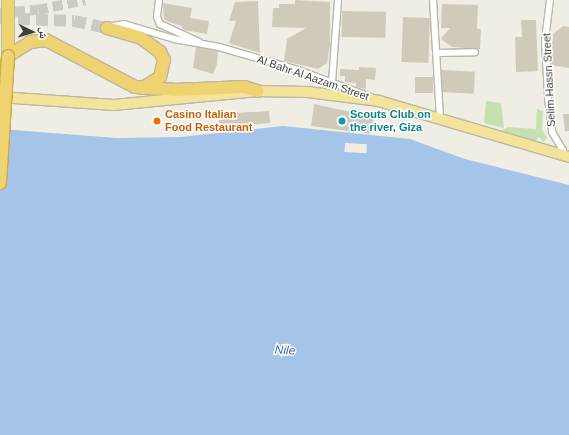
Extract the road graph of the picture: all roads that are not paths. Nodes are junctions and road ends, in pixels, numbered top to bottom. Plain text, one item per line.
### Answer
1 (8, 0) edge
2 (159, 0) edge
3 (338, 0) edge
4 (433, 0) edge
5 (550, 0) edge
6 (107, 28) joint
7 (200, 43) junction
8 (475, 52) dead end
9 (436, 53) junction
10 (8, 56) junction
11 (332, 82) junction
12 (143, 88) junction
13 (257, 91) junction
14 (0, 97) edge
15 (379, 101) junction
16 (440, 119) junction
17 (567, 157) edge
18 (0, 183) edge

1 - 10 highway
2 - 7 street
3 - 11 street
4 - 9 street
5 - 17 street, Selim Hassn Street
6 - 7 street, Al Bahr Al Aazam Street
6 - 12 highway
7 - 11 street, Al Bahr Al Aazam Street
8 - 9 street
9 - 16 street
10 - 12 highway
10 - 18 highway, bridge
11 - 15 street, Al Bahr Al Aazam Street
12 - 13 highway
13 - 14 main road
13 - 15 main road
15 - 16 main road, Al Bahr Al Aazam Street
16 - 17 main road, Al Bahr Al Aazam Street

